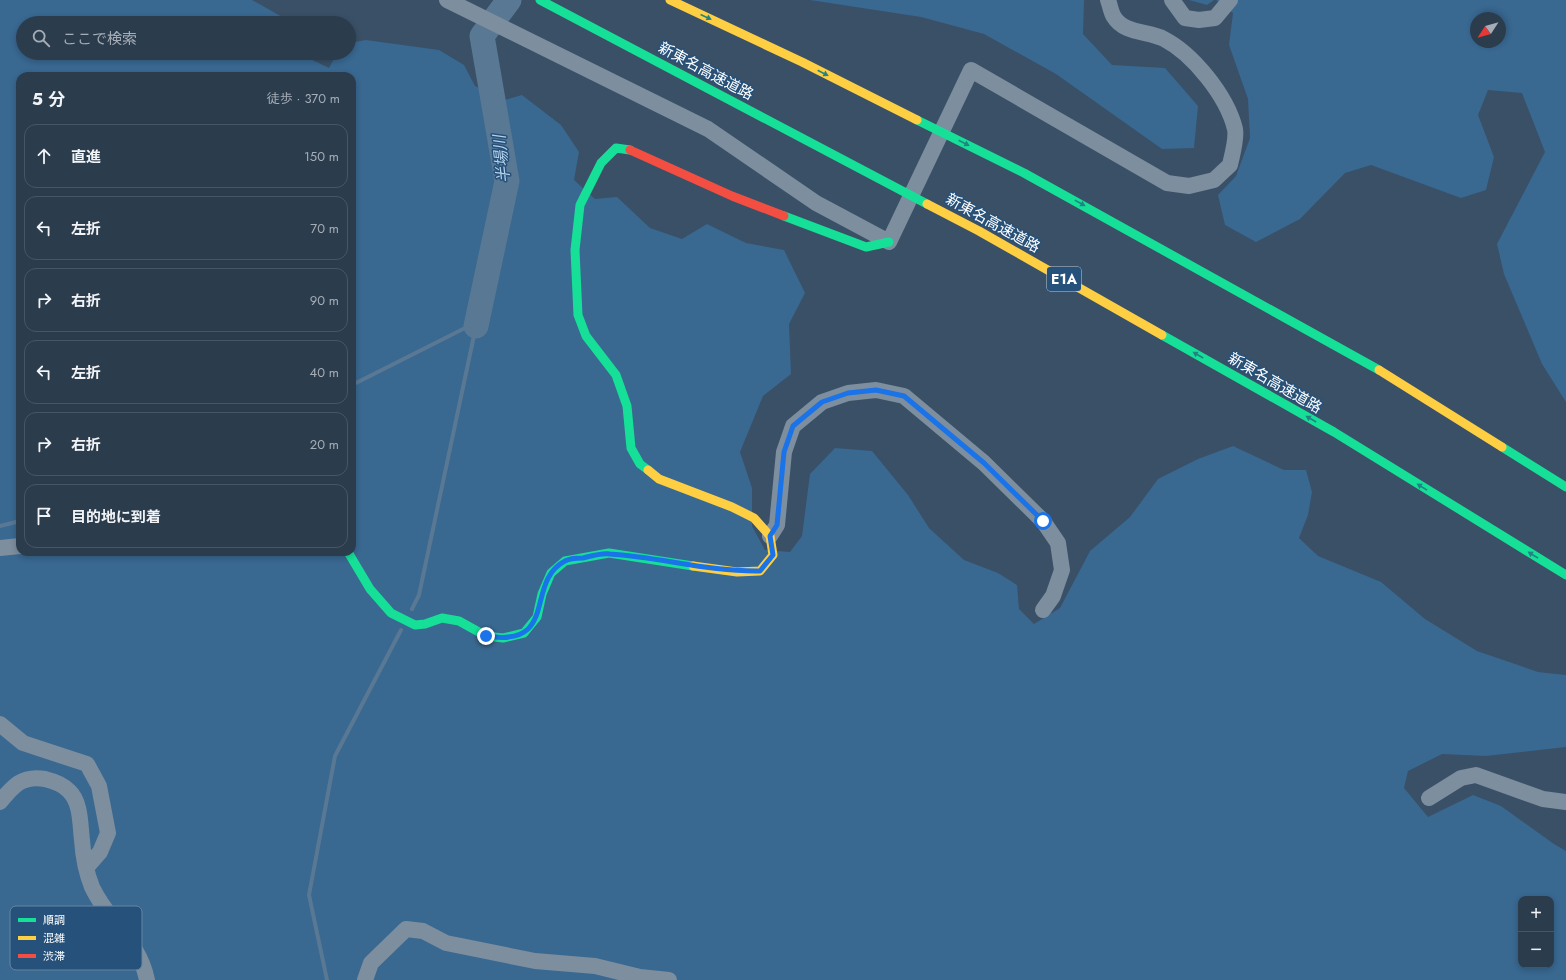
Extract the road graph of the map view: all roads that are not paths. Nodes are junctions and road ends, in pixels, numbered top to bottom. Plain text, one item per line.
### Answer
1 (540, 0) edge
2 (670, 0) edge
3 (1108, 0) edge
4 (1172, 0) edge
5 (1230, 0) edge
6 (454, 3) edge
7 (889, 242) junction
8 (1566, 487) edge
9 (770, 536) junction
10 (16, 546) edge
11 (0, 548) edge
12 (350, 556) edge
13 (1566, 575) edge
14 (1043, 610) dead end
15 (0, 724) edge
16 (1429, 798) dead end
17 (0, 802) edge
18 (1566, 802) edge
19 (86, 868) junction
20 (103, 906) edge
21 (142, 961) edge
22 (147, 980) edge
23 (365, 980) edge
24 (669, 980) edge

13 -> 1 main road, 新東名高速道路 / E1A
2 -> 8 main road
3 - 7 street
4 - 5 street
6 - 7 street
7 - 9 main road
9 - 12 main road
9 - 14 street
10 - 11 street
15 - 19 street
16 - 18 street
17 - 19 street
19 - 20 street
21 - 22 street
23 - 24 street

